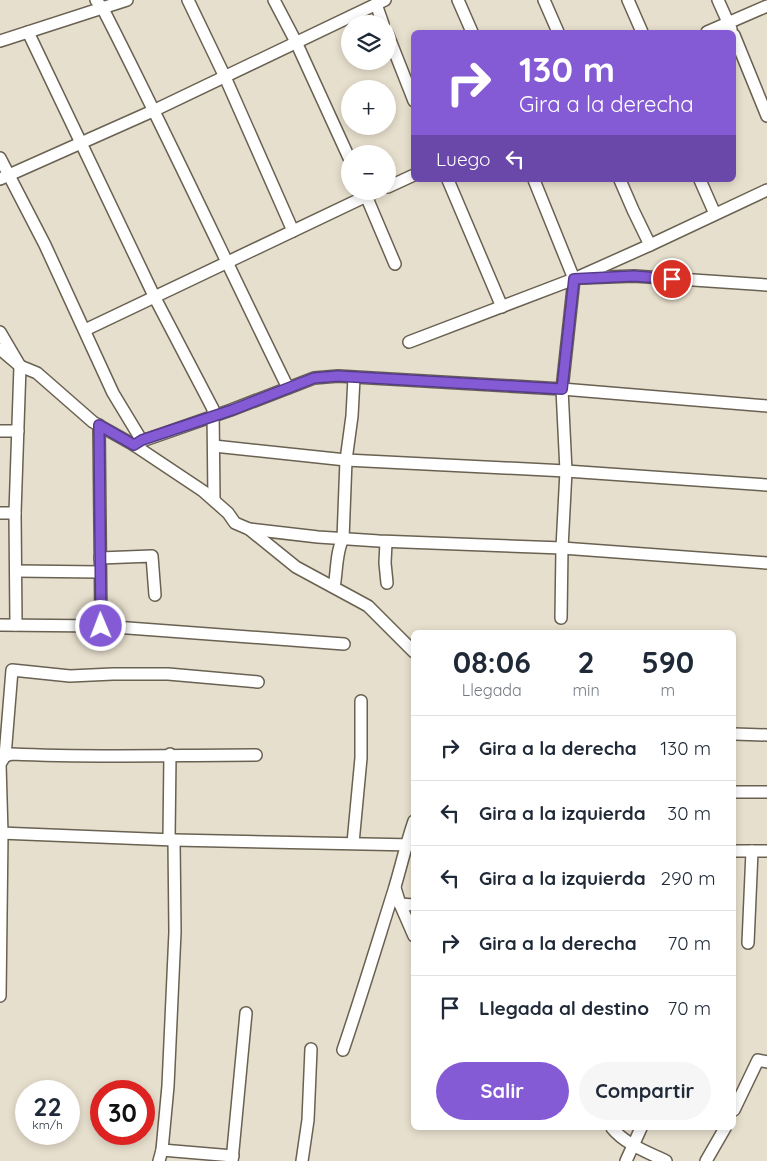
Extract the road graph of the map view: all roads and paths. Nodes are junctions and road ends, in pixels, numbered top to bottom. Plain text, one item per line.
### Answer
1 (127, 0) edge
2 (188, 0) edge
3 (274, 0) edge
4 (458, 0) edge
5 (544, 0) edge
6 (628, 0) edge
7 (718, 0) edge
8 (380, 2) edge
9 (99, 4) edge
10 (767, 6) edge
11 (382, 15) edge
12 (471, 30) edge
13 (557, 30) edge
14 (641, 30) edge
15 (732, 30) edge
16 (28, 32) junction
17 (736, 40) edge
18 (0, 41) edge
19 (296, 42) junction
20 (396, 56) edge
21 (226, 77) junction
22 (411, 94) edge
23 (155, 110) junction
24 (767, 116) edge
25 (82, 144) junction
26 (343, 145) edge
27 (0, 158) edge
28 (411, 176) edge
29 (4, 177) edge
30 (449, 182) edge
31 (535, 182) edge
32 (621, 182) edge
33 (701, 182) edge
34 (396, 183) edge
35 (767, 190) edge
36 (355, 200) edge
37 (372, 200) edge
38 (715, 214) junction
39 (293, 230) junction
40 (650, 245) junction
41 (226, 263) junction
42 (395, 264) dead end
43 (574, 279) junction
44 (767, 286) edge
45 (155, 298) junction
46 (502, 307) junction
47 (85, 330) junction
48 (0, 332) edge
49 (409, 342) dead end
50 (0, 349) edge
51 (20, 366) junction
52 (354, 378) junction
53 (288, 388) junction
54 (562, 389) junction
55 (767, 406) edge
56 (214, 416) junction
57 (99, 425) junction
58 (0, 431) edge
59 (18, 432) junction
60 (138, 443) junction
61 (214, 446) junction
62 (346, 460) junction
63 (566, 470) junction
64 (767, 485) edge
65 (214, 500) junction
66 (0, 513) edge
67 (15, 513) junction
68 (250, 529) junction
69 (343, 538) junction
70 (386, 542) junction
71 (562, 548) junction
72 (100, 558) junction
73 (767, 563) edge
74 (16, 571) junction
75 (100, 572) junction
76 (387, 583) dead end
77 (334, 587) junction
78 (155, 595) dead end
79 (561, 618) dead end
80 (0, 625) edge
81 (16, 625) junction
82 (101, 626) junction
83 (344, 644) dead end
84 (411, 649) edge
85 (258, 682) dead end
86 (361, 700) dead end
87 (736, 734) edge
88 (767, 735) edge
89 (170, 754) junction
90 (256, 755) dead end
91 (5, 756) junction
92 (736, 792) edge
93 (767, 792) edge
94 (1, 833) edge
95 (172, 839) junction
96 (352, 843) junction
97 (410, 845) edge
98 (736, 851) edge
99 (752, 851) junction
100 (767, 851) edge
101 (395, 888) junction
102 (400, 904) junction
103 (411, 905) edge
104 (411, 929) edge
105 (748, 943) dead end
106 (0, 996) edge
107 (246, 1013) dead end
108 (312, 1049) dead end
109 (343, 1050) dead end
110 (767, 1062) edge
111 (736, 1106) edge
112 (614, 1130) edge
113 (640, 1130) edge
114 (724, 1130) edge
115 (634, 1145) junction
116 (161, 1155) edge
117 (232, 1158) edge
118 (302, 1161) edge
119 (626, 1161) edge
120 (666, 1161) edge
121 (706, 1161) edge

1 - 9 street
2 - 21 street
3 - 19 street
4 - 12 street
5 - 13 street
6 - 14 street
7 - 15 street
8 - 11 street
8 - 19 street
9 - 16 street
9 - 23 street
10 - 15 street
16 - 18 street
16 - 25 street
17 - 24 street
19 - 21 street
19 - 26 street
20 - 22 street
21 - 23 street
21 - 39 street
23 - 25 street
23 - 41 street
25 - 29 street
25 - 45 street
27 - 29 street
28 - 34 street
29 - 47 street
30 - 46 street
31 - 43 street
32 - 40 street
33 - 38 street
35 - 38 street
36 - 39 street
37 - 42 street
38 - 40 street
39 - 41 street
40 - 43 street
41 - 45 street
41 - 53 street
43 - 44 street
43 - 46 street
43 - 54 street
45 - 47 street
45 - 56 street
46 - 49 street
47 - 60 street
48 - 51 street
50 - 51 street
51 - 57 street
51 - 59 street
52 - 53 street
52 - 54 street
52 - 62 street
53 - 56 street
54 - 55 street
54 - 63 street
56 - 60 street
56 - 61 street
57 - 60 street
57 - 72 street
58 - 59 street
59 - 67 street
60 - 65 street
61 - 62 street
61 - 65 street
62 - 63 street
62 - 69 street
63 - 64 street
63 - 71 street
65 - 68 street
66 - 67 street
67 - 74 street
68 - 69 street
68 - 77 street
69 - 70 street
69 - 77 street
70 - 71 street
70 - 76 street
71 - 73 street
71 - 79 street
72 - 75 street
72 - 78 street
74 - 75 street
74 - 81 street
75 - 82 street
77 - 84 street
80 - 81 street
81 - 82 street
82 - 83 street
85 - 91 street
86 - 96 street
87 - 88 street
89 - 90 street
89 - 91 street
89 - 95 street
91 - 94 street
92 - 93 street
94 - 95 street
94 - 106 street
95 - 96 street
95 - 116 street
96 - 97 street
97 - 101 street
98 - 99 street
99 - 100 street
99 - 105 street
101 - 102 street
101 - 109 street
102 - 103 street
102 - 104 street
107 - 117 street
108 - 118 street
110 - 111 street
112 - 115 street
113 - 115 street
114 - 121 street
115 - 119 street
115 - 120 street
116 - 117 street

